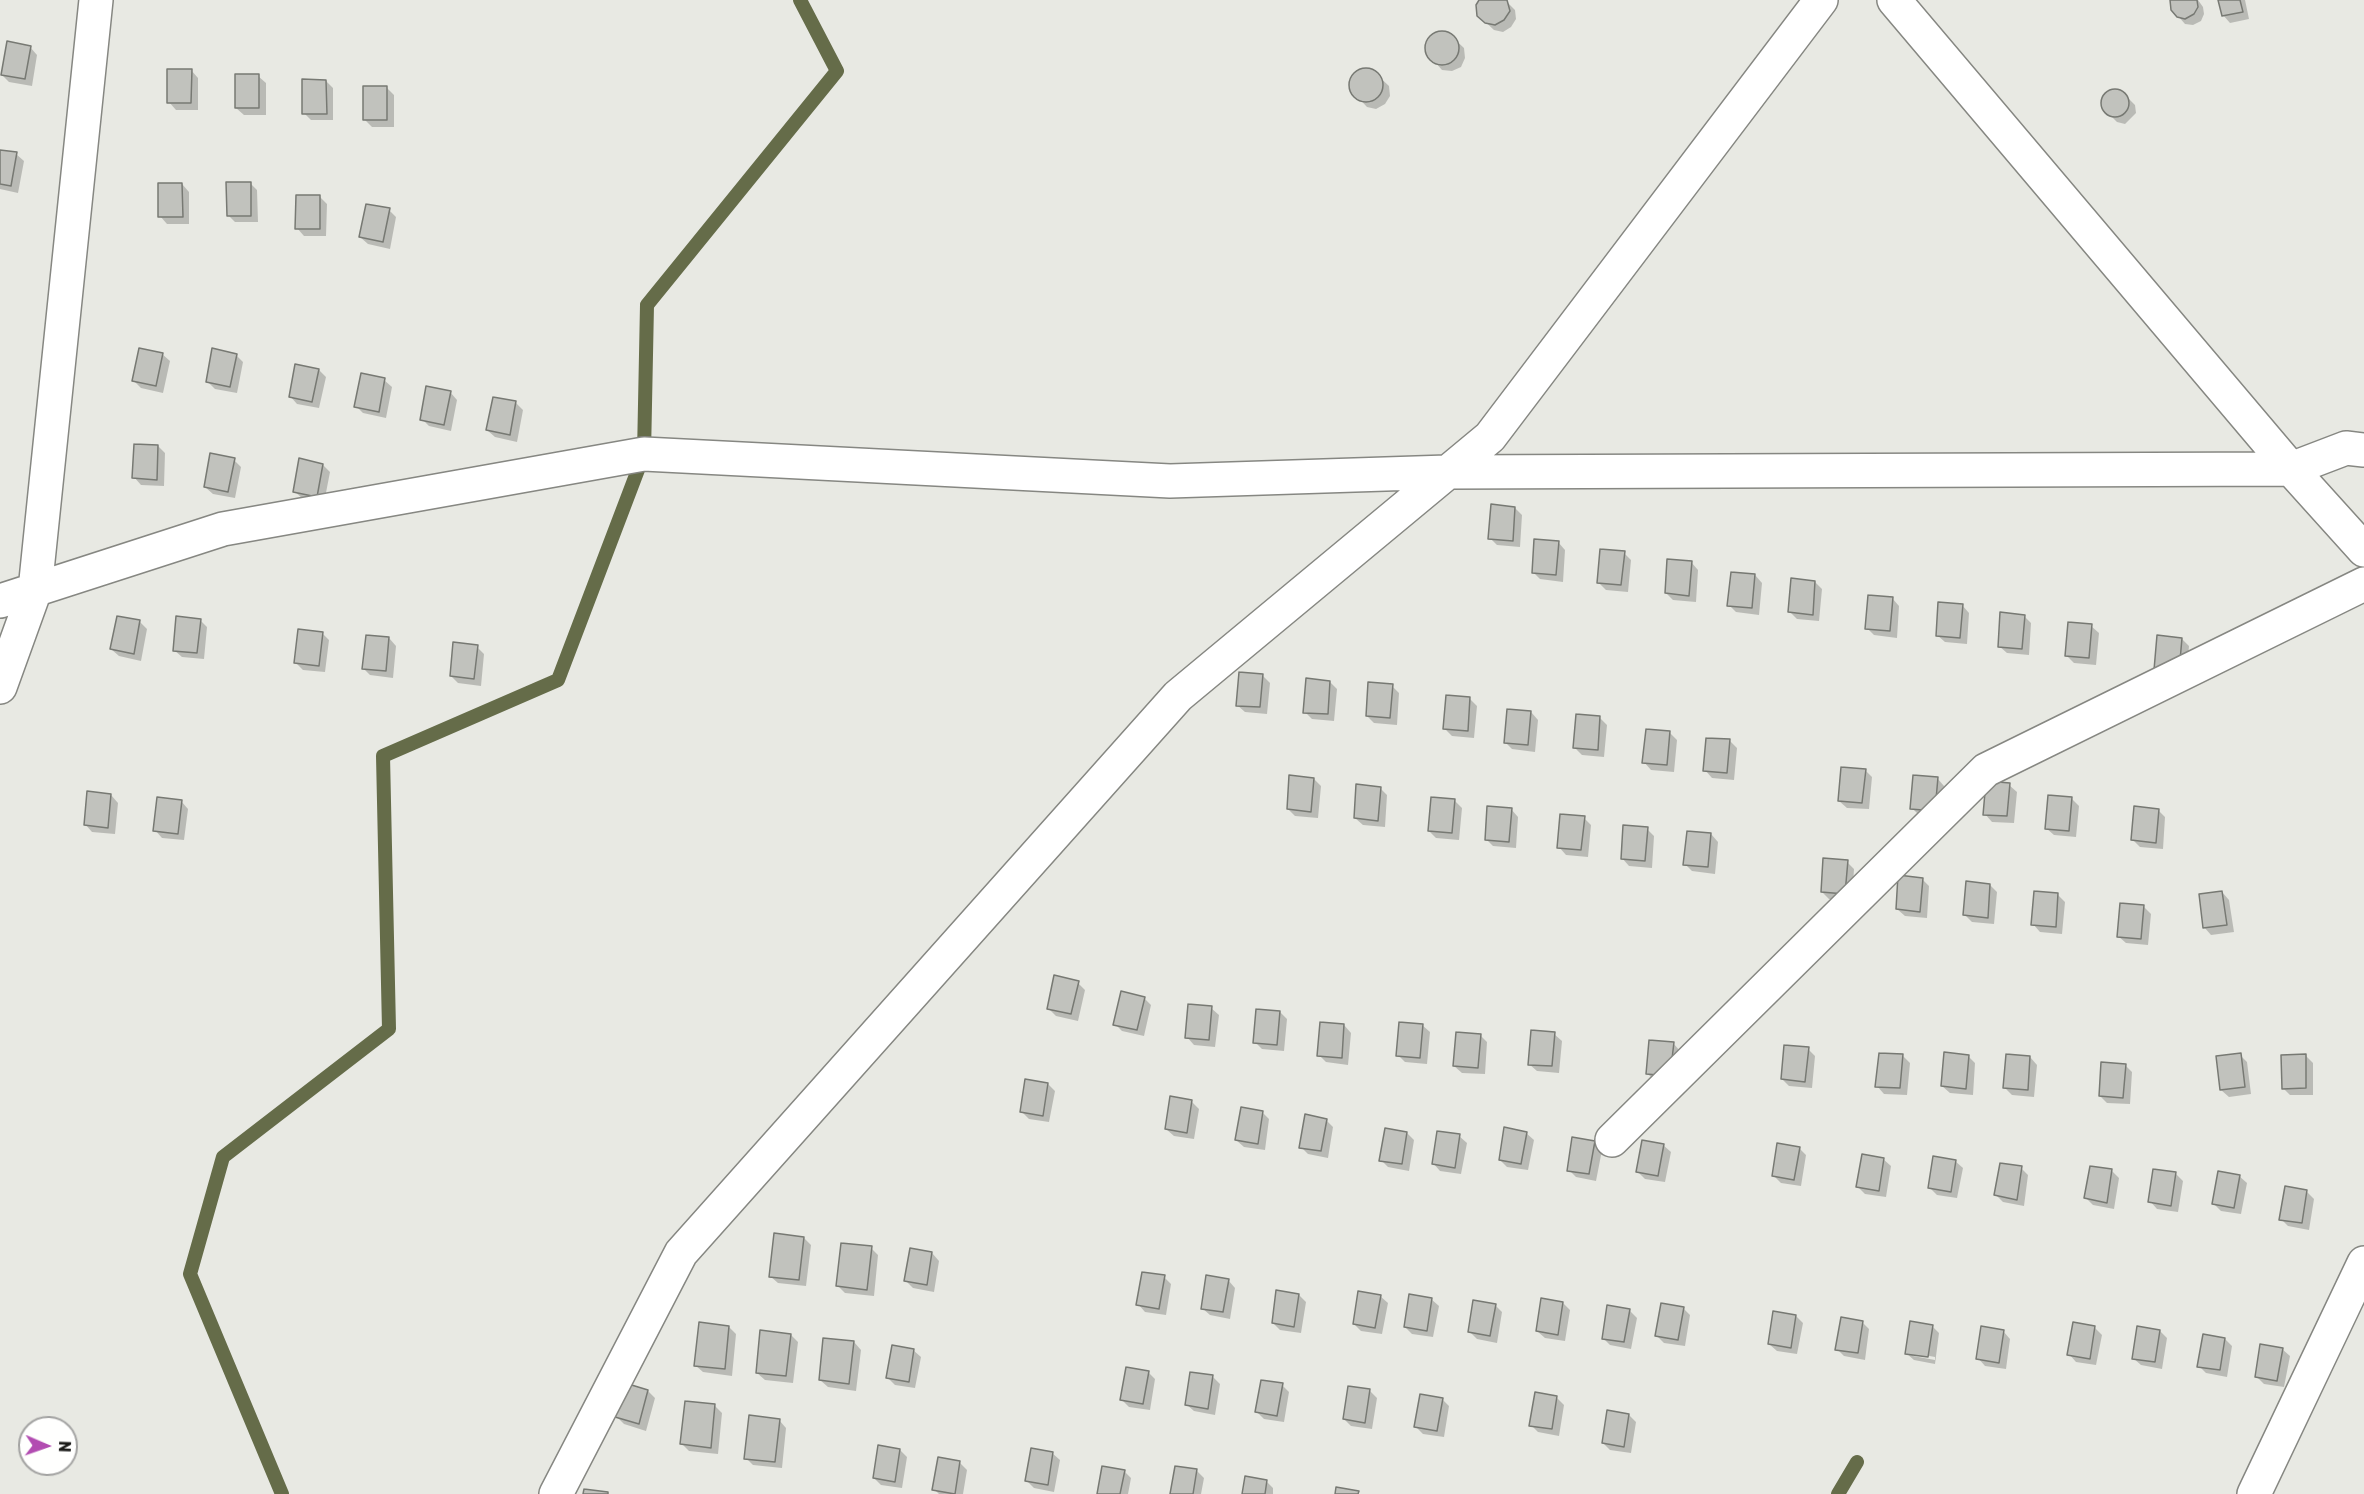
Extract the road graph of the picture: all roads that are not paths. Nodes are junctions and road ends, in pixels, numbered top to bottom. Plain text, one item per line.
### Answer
1 (96, 0) edge
2 (1821, 0) edge
3 (1894, 0) edge
4 (2364, 450) edge
5 (2291, 469) junction
6 (1447, 472) junction
7 (2364, 550) edge
8 (2364, 584) edge
9 (35, 590) junction
10 (0, 601) edge
11 (0, 687) edge
12 (1612, 1140) dead end
13 (2364, 1263) edge
14 (556, 1494) edge
15 (2254, 1494) edge

1 - 9 street
2 - 6 street
3 - 5 street
4 - 5 street
5 - 6 street
5 - 7 street
6 - 9 street
6 - 14 street
8 - 12 street
9 - 10 street
9 - 11 street
13 - 15 street

